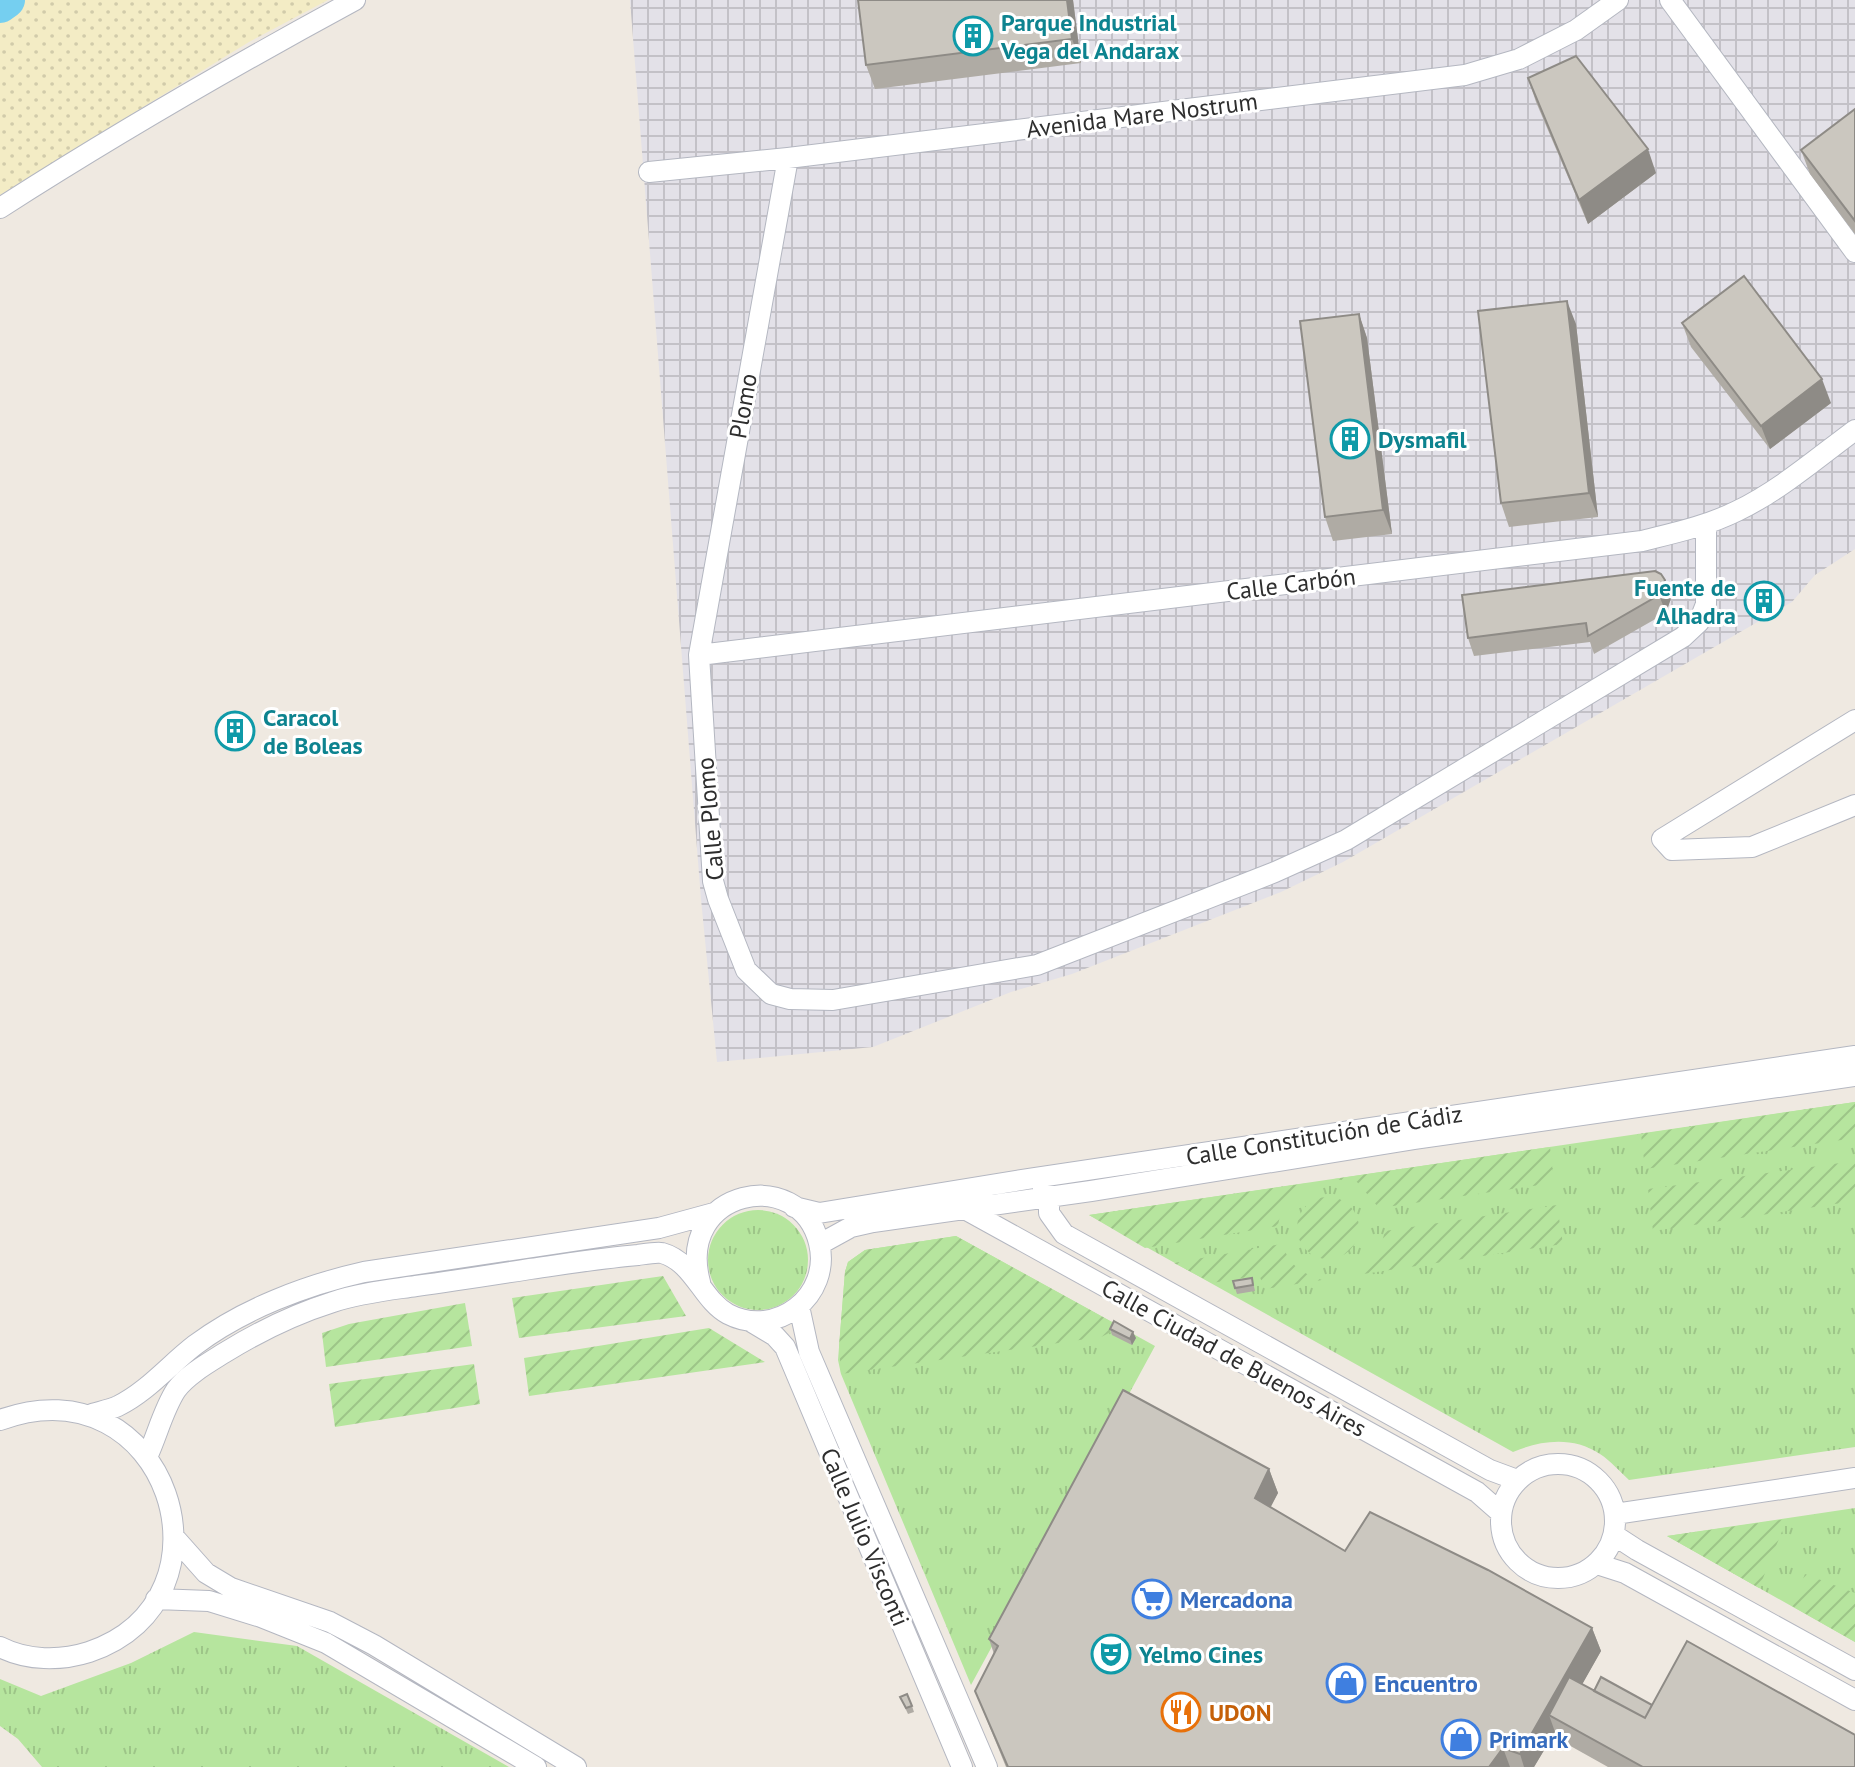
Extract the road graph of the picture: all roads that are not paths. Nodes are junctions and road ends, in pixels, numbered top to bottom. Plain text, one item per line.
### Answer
1 (355, 0) edge
2 (1618, 0) edge
3 (1670, 0) edge
4 (788, 158) junction
5 (649, 172) dead end
6 (0, 208) edge
7 (1855, 252) edge
8 (1855, 430) edge
9 (1706, 524) junction
10 (699, 655) junction
11 (1855, 720) edge
12 (1855, 805) edge
13 (1855, 1056) edge
14 (1855, 1076) edge
15 (1034, 1178) junction
16 (1049, 1197) junction
17 (794, 1207) junction
18 (963, 1208) junction
19 (714, 1213) junction
20 (820, 1244) junction
21 (700, 1282) junction
22 (799, 1306) junction
23 (750, 1321) junction
24 (89, 1415) junction
25 (0, 1420) edge
26 (147, 1457) junction
27 (1855, 1478) edge
28 (1517, 1480) junction
29 (1501, 1513) junction
30 (1615, 1514) junction
31 (1614, 1535) junction
32 (174, 1537) junction
33 (1597, 1564) junction
34 (156, 1599) junction
35 (0, 1647) edge
36 (1855, 1670) edge
37 (1855, 1700) edge
38 (536, 1767) edge
39 (576, 1767) edge
40 (962, 1767) edge
41 (987, 1767) edge

1 - 6 street
2 - 4 street, Avenida Mare Nostrum
3 - 7 street
4 - 5 street, Avenida Mare Nostrum
4 - 10 street, Plomo
8 - 9 street, Calle Carbón
9 - 10 street, Calle Carbón
9 - 10 street, Calle Plomo
11 - 12 street
13 - 15 street, Calle Constitución de Cádiz
14 - 16 street, Calle Constitución de Cádiz
15 - 16 street, Calle Ciudad de Buenos Aires
15 - 17 street, Calle Constitución de Cádiz
16 - 18 street, Calle Constitución de Cádiz
16 - 28 street, Calle Ciudad de Buenos Aires
17 - 19 street
17 - 20 street
18 - 20 street, Calle Constitución de Cádiz
18 - 29 street, Calle Ciudad de Buenos Aires
19 - 21 street
19 - 24 street
20 - 22 street
21 - 23 street
21 - 26 street
22 - 23 street
22 - 41 street, Calle Julio Visconti
23 - 40 street, Calle Julio Visconti
24 - 25 street
24 - 26 street
26 - 32 street
27 - 30 street
28 - 29 street
28 - 30 street
29 - 33 street
30 - 31 street
31 - 33 street
31 - 36 street
32 - 34 street
32 - 39 street
33 - 37 street
34 - 35 street
34 - 38 street

